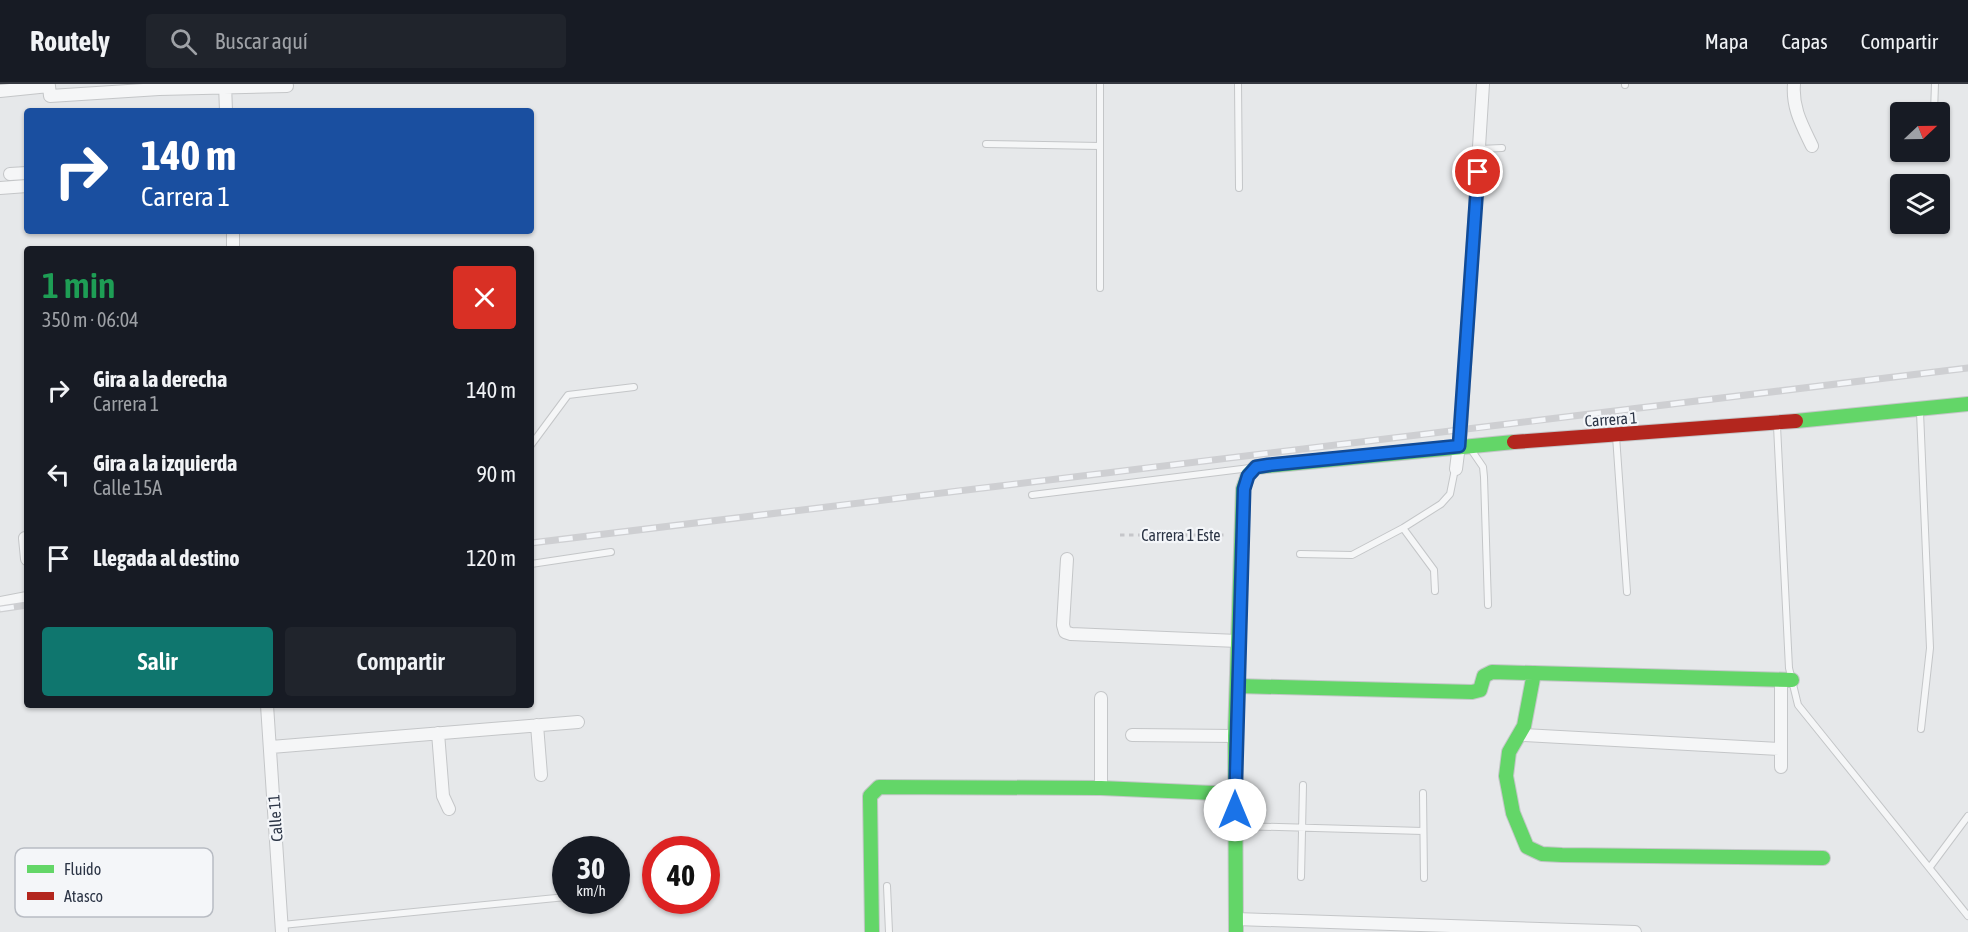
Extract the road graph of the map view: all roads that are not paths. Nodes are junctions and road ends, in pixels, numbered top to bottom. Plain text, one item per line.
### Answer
1 (1100, 84) edge
2 (1238, 84) edge
3 (1483, 84) edge
4 (1794, 84) edge
5 (1935, 84) edge
6 (225, 85) edge
7 (286, 86) dead end
8 (0, 91) edge
9 (1934, 102) edge
10 (226, 108) edge
11 (986, 144) dead end
12 (1100, 146) junction
13 (1812, 146) dead end
14 (1479, 148) junction
15 (1502, 148) dead end
16 (24, 173) edge
17 (10, 174) dead end
18 (24, 186) edge
19 (0, 188) edge
20 (1239, 188) dead end
21 (1100, 288) dead end
22 (634, 387) dead end
23 (1968, 404) edge
24 (1920, 411) junction
25 (1777, 423) junction
26 (1616, 435) junction
27 (534, 441) edge
28 (1464, 446) junction
29 (1256, 467) junction
30 (1456, 469) joint
31 (1032, 495) dead end
32 (1403, 528) junction
33 (611, 552) dead end
34 (1300, 554) dead end
35 (1067, 559) dead end
36 (534, 564) edge
37 (1435, 591) dead end
38 (1627, 592) dead end
39 (24, 599) edge
40 (0, 603) edge
41 (1488, 605) dead end
42 (1238, 642) junction
43 (1534, 673) junction
44 (1787, 680) junction
45 (1237, 686) junction
46 (1101, 698) dead end
47 (267, 708) edge
48 (578, 722) dead end
49 (537, 725) junction
50 (1921, 729) dead end
51 (438, 733) junction
52 (1132, 735) dead end
53 (1522, 735) junction
54 (1235, 736) junction
55 (271, 747) junction
56 (1779, 749) junction
57 (1780, 767) dead end
58 (541, 775) dead end
59 (1304, 784) dead end
60 (1101, 788) junction
61 (1423, 793) dead end
62 (1236, 794) junction
63 (449, 809) dead end
64 (1968, 816) edge
65 (1235, 826) junction
66 (1301, 828) junction
67 (1424, 831) junction
68 (1823, 858) dead end
69 (1930, 867) junction
70 (1301, 877) dead end
71 (1424, 878) dead end
72 (887, 886) dead end
73 (552, 899) edge
74 (1968, 916) edge
75 (1236, 926) edge
76 (282, 928) edge
77 (872, 932) edge
78 (889, 932) edge
79 (1635, 932) edge

1 - 12 lane
2 - 20 lane
3 - 14 street
4 - 13 street
5 - 9 lane
6 - 7 street
6 - 8 street
6 - 10 street
11 - 12 lane
12 - 21 lane
14 - 15 lane
14 - 28 street
16 - 17 street
18 - 19 street
22 - 27 lane
23 - 24 street, Carrera 1
24 - 25 street, Carrera 1
24 - 50 lane
25 - 26 street, Carrera 1
25 - 44 lane
26 - 28 street, Carrera 1
26 - 38 lane
28 - 29 street, Carrera 1
28 - 30 street
28 - 41 lane
29 - 31 lane
29 - 42 street
30 - 32 lane
32 - 34 lane
32 - 37 lane
33 - 36 lane
35 - 42 street
39 - 40 street
42 - 45 street
43 - 44 street
43 - 45 street
43 - 53 street
44 - 56 street
44 - 69 lane
45 - 54 street
46 - 60 street
47 - 55 street, Calle 11
48 - 49 street
49 - 51 street
49 - 58 street
51 - 55 street
51 - 63 street
52 - 54 street
53 - 56 street
53 - 68 street
54 - 62 street
55 - 76 street, Calle 11
56 - 57 street
59 - 66 lane
60 - 62 street
60 - 77 street
61 - 67 lane
62 - 65 street
64 - 69 lane
65 - 66 lane
65 - 75 street
66 - 67 lane
66 - 70 lane
67 - 71 lane
69 - 74 lane
72 - 78 lane
73 - 76 lane
75 - 79 street

